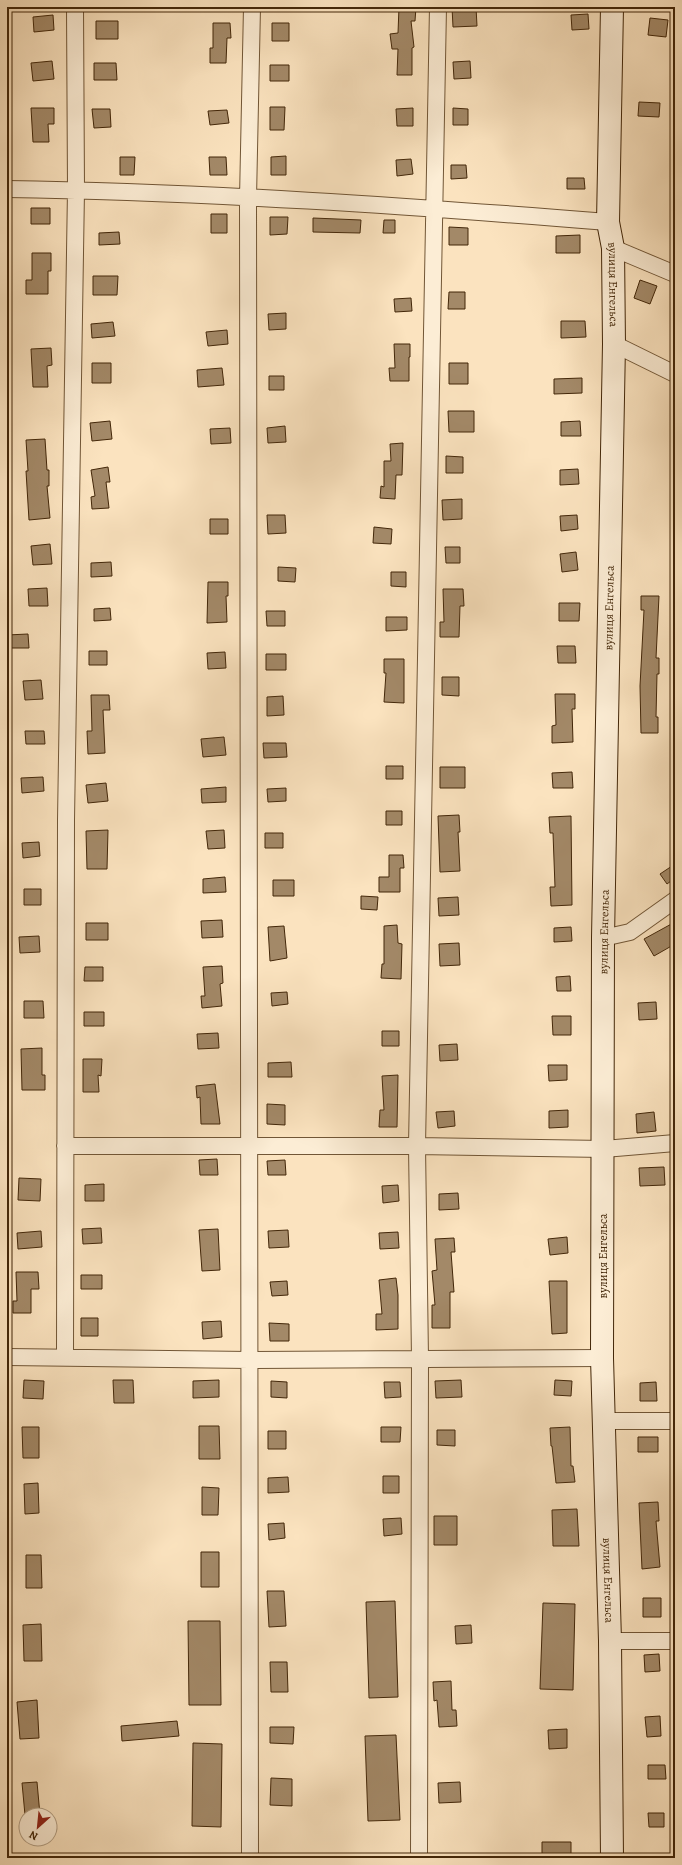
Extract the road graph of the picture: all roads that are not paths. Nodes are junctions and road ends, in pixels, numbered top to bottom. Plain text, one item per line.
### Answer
1 (75, 7) edge
2 (252, 7) edge
3 (438, 7) edge
4 (612, 7) edge
5 (7, 189) edge
6 (76, 190) junction
7 (248, 198) junction
8 (434, 208) junction
9 (608, 222) junction
10 (613, 248) junction
11 (675, 274) edge
12 (614, 344) junction
13 (675, 374) edge
14 (675, 900) edge
15 (603, 938) junction
16 (675, 1143) edge
17 (248, 1145) junction
18 (66, 1146) junction
19 (417, 1146) junction
20 (604, 1149) junction
21 (7, 1357) edge
22 (65, 1357) junction
23 (420, 1358) junction
24 (602, 1358) junction
25 (249, 1360) junction
26 (603, 1421) junction
27 (675, 1421) edge
28 (610, 1641) junction
29 (675, 1641) edge
30 (250, 1858) edge
31 (419, 1858) edge
32 (612, 1858) edge

1 - 6 street
2 - 7 street
3 - 8 street
4 - 9 street, вулиця Енгельса
5 - 6 street
6 - 7 street
6 - 18 street
7 - 8 street
7 - 17 street
8 - 9 street
8 - 19 street
9 - 10 street, вулиця Енгельса
10 - 11 street
10 - 12 street, вулиця Енгельса
12 - 13 street
12 - 15 street, вулиця Енгельса
14 - 15 street
15 - 20 street, вулиця Енгельса
16 - 20 street
17 - 18 street
17 - 19 street
17 - 25 street
18 - 22 street
19 - 20 street
19 - 23 street
20 - 24 street, вулиця Енгельса
21 - 22 street
22 - 25 street
23 - 24 street
23 - 25 street
23 - 31 street
24 - 26 street, вулиця Енгельса
25 - 30 street
26 - 27 street
26 - 28 street, вулиця Енгельса
28 - 29 street
28 - 32 street, вулиця Енгельса

